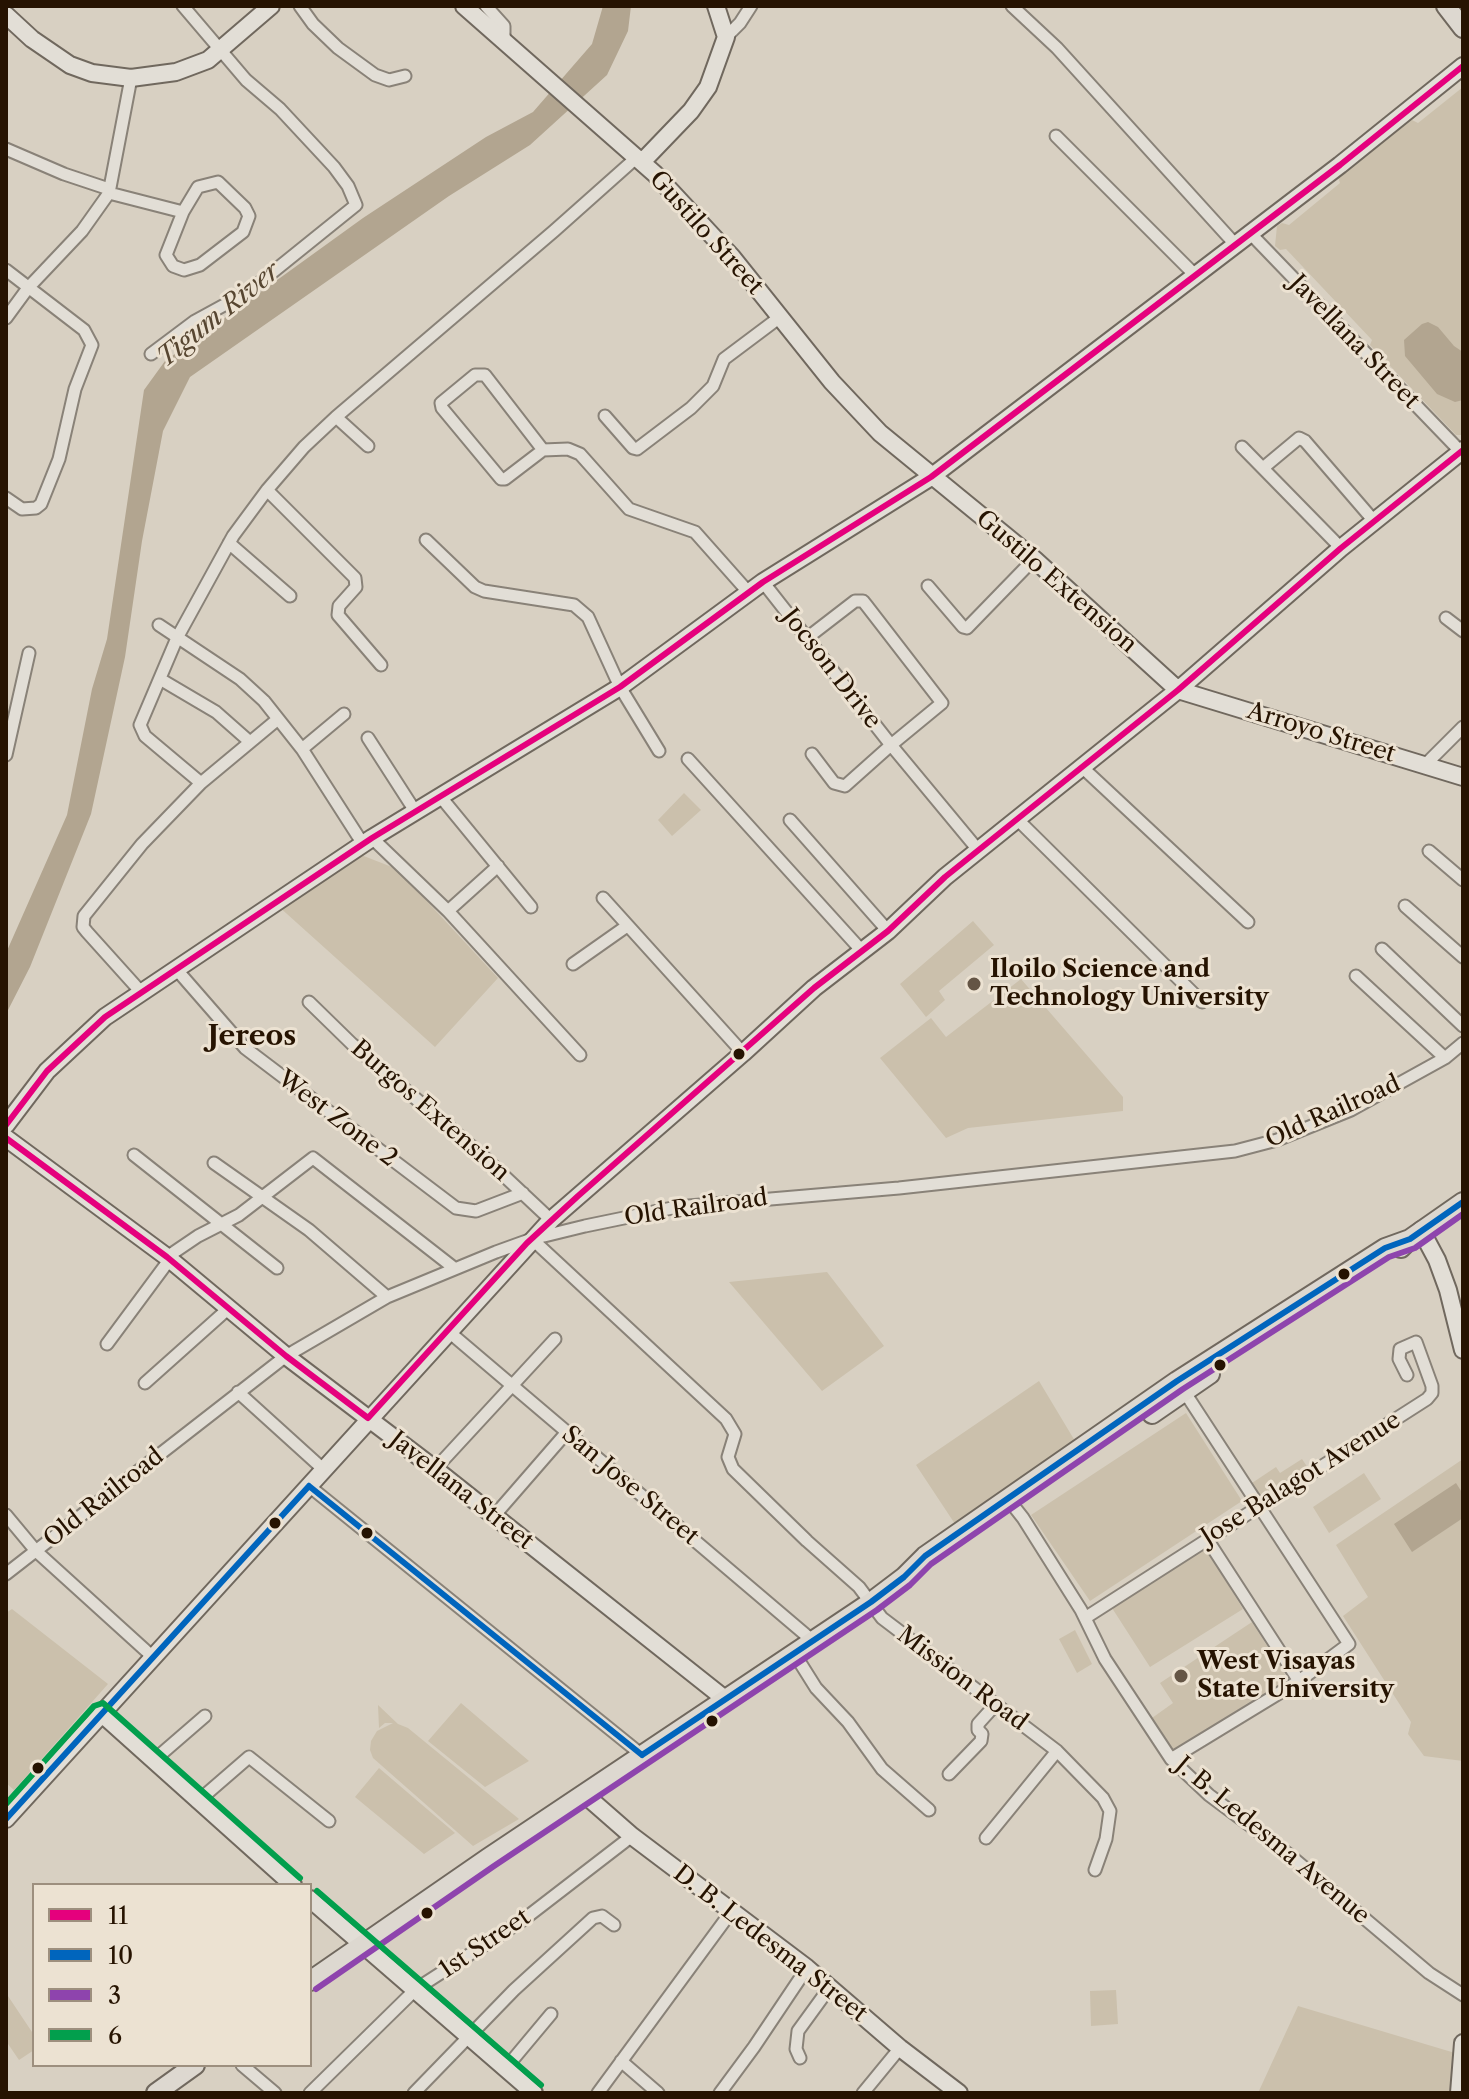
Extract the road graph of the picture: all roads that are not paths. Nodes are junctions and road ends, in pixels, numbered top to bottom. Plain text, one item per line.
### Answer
1 (183, 6) edge
2 (271, 6) edge
3 (300, 6) edge
4 (464, 6) edge
5 (486, 6) edge
6 (716, 6) edge
7 (751, 6) edge
8 (1012, 6) edge
9 (1446, 6) edge
10 (6, 15) edge
11 (1463, 28) edge
12 (726, 37) junction
13 (504, 42) junction
14 (220, 52) junction
15 (1463, 66) edge
16 (405, 76) dead end
17 (131, 78) junction
18 (1056, 136) dead end
19 (6, 149) edge
20 (639, 160) junction
21 (109, 191) junction
22 (183, 212) junction
23 (1249, 232) junction
24 (1234, 243) junction
25 (6, 270) edge
26 (1194, 274) junction
27 (28, 288) junction
28 (780, 317) junction
29 (6, 318) edge
30 (151, 354) dead end
31 (605, 416) dead end
32 (336, 417) junction
33 (368, 446) dead end
34 (1242, 447) dead end
35 (543, 450) junction
36 (1462, 451) edge
37 (1263, 468) junction
38 (931, 477) junction
39 (267, 490) junction
40 (6, 498) edge
41 (1374, 521) junction
42 (426, 540) dead end
43 (229, 543) junction
44 (1341, 548) junction
45 (1034, 559) junction
46 (763, 582) junction
47 (928, 586) dead end
48 (750, 594) junction
49 (290, 596) dead end
50 (1446, 618) dead end
51 (159, 625) dead end
52 (1463, 631) edge
53 (177, 638) junction
54 (807, 638) junction
55 (29, 653) dead end
56 (381, 665) dead end
57 (160, 679) junction
58 (620, 687) junction
59 (1178, 690) junction
60 (344, 714) dead end
61 (278, 719) junction
62 (1463, 727) edge
63 (368, 738) dead end
64 (250, 742) junction
65 (891, 745) junction
66 (302, 749) junction
67 (659, 751) dead end
68 (812, 754) dead end
69 (6, 755) edge
70 (688, 759) dead end
71 (1425, 765) junction
72 (1083, 768) junction
73 (1463, 777) edge
74 (201, 783) junction
75 (440, 796) junction
76 (415, 811) junction
77 (790, 820) dead end
78 (1018, 820) junction
79 (368, 841) junction
80 (979, 851) junction
81 (1429, 851) dead end
82 (498, 866) junction
83 (1463, 880) edge
84 (603, 898) dead end
85 (1405, 906) dead end
86 (531, 907) dead end
87 (448, 911) junction
88 (1248, 922) dead end
89 (627, 926) junction
90 (888, 931) junction
91 (1382, 949) dead end
92 (862, 951) junction
93 (1463, 957) edge
94 (573, 964) dead end
95 (177, 970) junction
96 (1356, 976) dead end
97 (141, 992) junction
98 (309, 1002) dead end
99 (1202, 1002) dead end
100 (1463, 1026) edge
101 (1463, 1043) edge
102 (743, 1053) junction
103 (580, 1055) dead end
104 (1445, 1058) junction
105 (6, 1125) edge
106 (6, 1138) edge
107 (134, 1155) dead end
108 (214, 1163) dead end
109 (523, 1193) junction
110 (263, 1197) junction
111 (1463, 1202) edge
112 (551, 1220) junction
113 (224, 1223) junction
114 (1416, 1235) junction
115 (532, 1239) junction
116 (169, 1258) junction
117 (277, 1268) dead end
118 (454, 1268) junction
119 (387, 1297) junction
120 (229, 1308) junction
121 (448, 1331) junction
122 (555, 1339) dead end
123 (107, 1344) dead end
124 (1463, 1350) edge
125 (286, 1356) junction
126 (1407, 1375) dead end
127 (145, 1383) dead end
128 (511, 1385) junction
129 (1181, 1386) junction
130 (238, 1392) junction
131 (368, 1418) junction
132 (567, 1432) junction
133 (323, 1469) junction
134 (435, 1469) junction
135 (309, 1486) junction
136 (1012, 1503) junction
137 (1259, 1507) junction
138 (6, 1515) edge
139 (494, 1516) junction
140 (1207, 1539) junction
141 (36, 1551) junction
142 (6, 1574) edge
143 (871, 1602) junction
144 (1085, 1618) junction
145 (813, 1641) junction
146 (794, 1653) junction
147 (154, 1658) junction
148 (1299, 1681) junction
149 (725, 1699) junction
150 (996, 1704) junction
151 (101, 1713) junction
152 (205, 1716) dead end
153 (1057, 1751) junction
154 (642, 1755) junction
155 (1171, 1759) junction
156 (153, 1761) junction
157 (949, 1774) dead end
158 (584, 1794) junction
159 (197, 1802) junction
160 (929, 1810) dead end
161 (6, 1819) edge
162 (329, 1821) dead end
163 (632, 1836) junction
164 (986, 1838) dead end
165 (1095, 1870) dead end
166 (291, 1883) edge
167 (312, 1901) edge
168 (731, 1912) junction
169 (614, 1925) dead end
170 (363, 1945) junction
171 (807, 1968) junction
172 (312, 1980) edge
173 (830, 1987) junction
174 (416, 1989) junction
175 (1463, 1995) edge
176 (551, 2014) dead end
177 (468, 2036) junction
178 (1463, 2043) edge
179 (900, 2048) junction
180 (800, 2058) dead end
181 (621, 2061) junction
182 (192, 2067) edge
183 (244, 2067) edge
184 (505, 2069) junction
185 (156, 2093) edge
186 (275, 2093) edge
187 (310, 2093) edge
188 (414, 2093) edge
189 (534, 2093) edge
190 (598, 2093) edge
191 (658, 2093) edge
192 (720, 2093) edge
193 (863, 2093) edge
194 (959, 2093) edge
195 (1459, 2093) edge

1 - 14 street
2 - 14 street
3 - 16 street
4 - 13 street, Gustilo Street
5 - 13 street
6 - 12 street
7 - 12 street
8 - 24 street
9 - 11 main road
10 - 17 street
12 - 20 street
13 - 20 street, Gustilo Street
14 - 17 street
14 - 30 street
15 - 23 street
17 - 21 street
18 - 26 street
19 - 21 street
20 - 28 street, Gustilo Street
20 - 32 street
21 - 22 street
21 - 27 street
22 - 22 street
23 - 24 street
23 - 36 street, Javellana Street
24 - 26 street
25 - 27 street
26 - 38 street
27 - 29 street
27 - 40 street
28 - 31 street
28 - 38 street, Gustilo Street
32 - 33 street
32 - 39 street
34 - 37 street
35 - 35 street
35 - 48 street
36 - 41 street
37 - 41 street
37 - 44 street
38 - 45 street, Gustilo Extension
38 - 46 street
39 - 43 street
39 - 56 street
41 - 44 street
42 - 58 street
43 - 49 street
43 - 53 street
44 - 59 street
45 - 47 street
45 - 59 street, Gustilo Extension
46 - 48 street
46 - 54 street, Jocson Drive
48 - 58 street
50 - 52 street
51 - 53 street
53 - 57 street
53 - 61 street
54 - 65 street, Jocson Drive
54 - 65 street
55 - 69 street
57 - 64 street
57 - 74 street
58 - 67 street
58 - 75 street
59 - 71 street, Arroyo Street
59 - 72 street
60 - 66 street
61 - 64 street
61 - 66 street
62 - 71 street
63 - 76 street
64 - 74 street
65 - 68 street, Jocson Drive
65 - 80 street
66 - 79 street
70 - 92 street
71 - 73 street, Arroyo Street
72 - 78 street
72 - 88 street
74 - 97 street
75 - 76 street
75 - 82 street
76 - 79 street
77 - 90 street
78 - 80 street
78 - 99 street
79 - 87 street
79 - 95 street
80 - 90 street
81 - 83 street
82 - 86 street
82 - 87 street
84 - 89 street
85 - 93 street
87 - 103 street
89 - 94 street
89 - 102 street
90 - 92 street
91 - 100 street
92 - 102 street
95 - 97 street
95 - 109 street, West Zone 2
96 - 104 street
97 - 105 street
98 - 109 street, Burgos Extension
101 - 104 street, Old Railroad
102 - 112 street
104 - 115 street, Old Railroad
106 - 116 street, Javellana Street
107 - 113 street
108 - 110 street
109 - 112 street, Burgos Extension
110 - 113 street
110 - 118 street
110 - 119 street
111 - 114 main road
112 - 115 street
113 - 116 street
113 - 117 street
114 - 124 street
114 - 129 main road
115 - 118 street, Old Railroad
115 - 121 street
115 - 143 street, Mission Road
116 - 120 street, Javellana Street
116 - 123 street
118 - 119 street, Old Railroad
119 - 125 street, Old Railroad
120 - 125 street, Javellana Street
120 - 127 street
121 - 128 street, San Jose Street
121 - 131 street
122 - 128 street
125 - 130 street, Old Railroad
125 - 131 street, Javellana Street
126 - 137 street, Jose Balagot Avenue
128 - 132 street, San Jose Street
128 - 134 street
129 - 136 main road
129 - 137 street
130 - 133 street
130 - 141 street, Old Railroad
131 - 133 street
131 - 134 street, Javellana Street
132 - 139 street
132 - 145 street, San Jose Street
133 - 135 street
134 - 139 street, Javellana Street
135 - 147 street
135 - 154 street
136 - 143 main road
136 - 144 street, J. B. Ledesma Avenue
137 - 140 street, Jose Balagot Avenue
137 - 148 street
138 - 141 street
139 - 149 street, Javellana Street
140 - 144 street, Jose Balagot Avenue
140 - 148 street
141 - 142 street, Old Railroad
141 - 147 street
143 - 145 main road
143 - 150 street, Mission Road
144 - 155 street, J. B. Ledesma Avenue
145 - 146 main road
146 - 149 main road
146 - 160 street
147 - 151 street
148 - 155 street
149 - 154 main road
150 - 153 street, Mission Road
150 - 157 street
151 - 156 street
151 - 161 street
152 - 156 street
153 - 164 street
153 - 165 street, Mission Road
154 - 158 main road
155 - 175 street, J. B. Ledesma Avenue
156 - 159 street
158 - 163 street, D. B. Ledesma Street
158 - 170 main road
159 - 162 street
159 - 166 street
163 - 168 street, D. B. Ledesma Street
163 - 174 street, 1st Street
167 - 170 street
168 - 171 street, D. B. Ledesma Street
168 - 181 street
169 - 177 street
170 - 172 main road
170 - 174 street
171 - 173 street, D. B. Ledesma Street
171 - 192 street
173 - 179 street, D. B. Ledesma Street
173 - 180 street
174 - 177 street
174 - 187 street, 1st Street
176 - 184 street
177 - 184 street
177 - 188 street
178 - 195 street
179 - 193 street
179 - 194 street, D. B. Ledesma Street
181 - 190 street
181 - 191 street
182 - 185 main road
183 - 186 street
184 - 189 street

